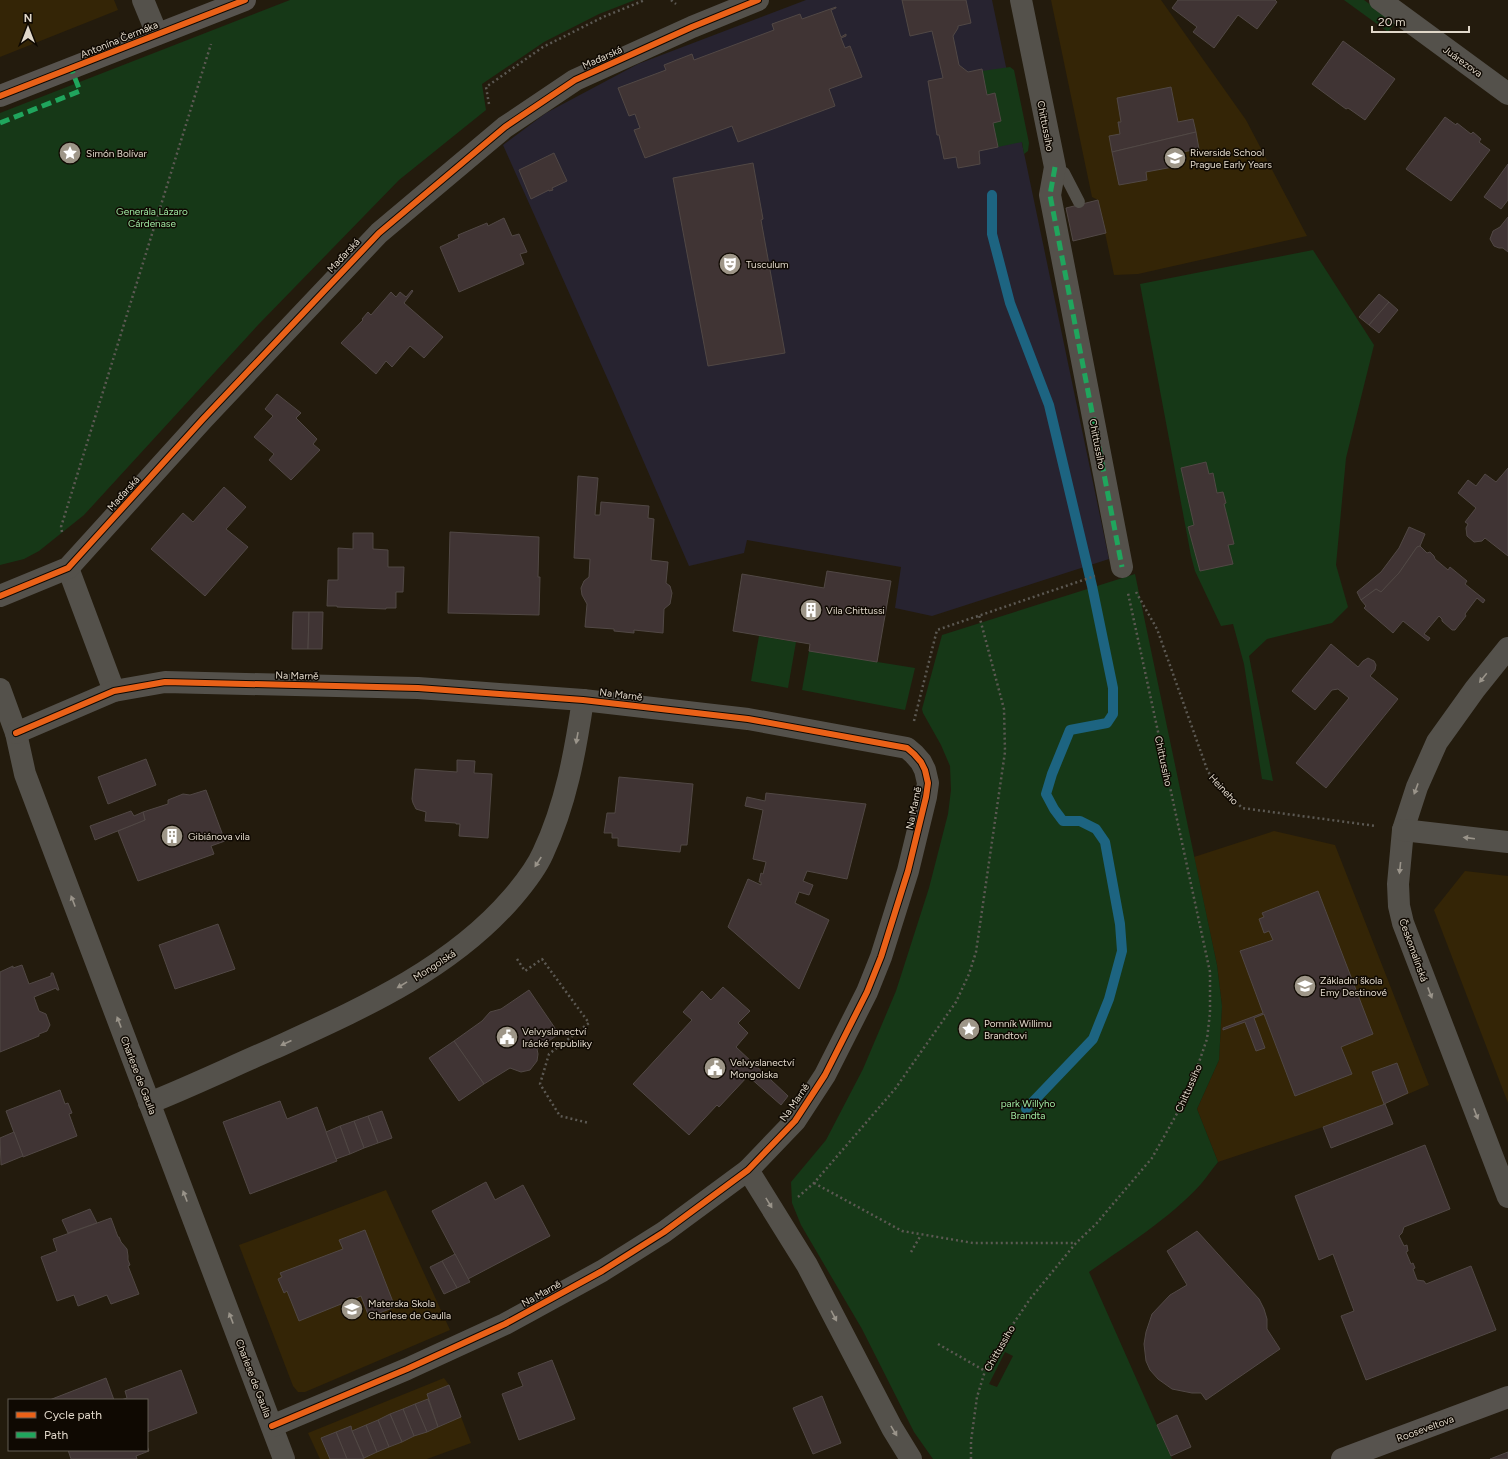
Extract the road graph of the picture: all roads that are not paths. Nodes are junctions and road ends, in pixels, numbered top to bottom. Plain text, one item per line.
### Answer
1 (143, 0) edge
2 (245, 0) edge
3 (758, 0) edge
4 (1021, 0) edge
5 (1380, 0) edge
6 (157, 34) junction
7 (1508, 94) edge
8 (0, 96) edge
9 (1055, 167) junction
10 (1079, 202) dead end
11 (1122, 567) road end
12 (68, 568) junction
13 (0, 596) edge
14 (1508, 648) edge
15 (0, 689) edge
16 (114, 691) junction
17 (583, 700) junction
18 (16, 733) junction
19 (1403, 830) junction
20 (1508, 842) edge
21 (149, 1103) junction
22 (748, 1170) junction
23 (1508, 1196) edge
24 (1508, 1397) edge
25 (272, 1426) junction
26 (284, 1459) edge
27 (911, 1459) edge
28 (1342, 1459) edge

1 - 6 street
2 - 6 street, Antonína Čermáka
3 - 12 street, Maďarská
4 - 9 street, Chittussiho
5 - 7 street, Juárezova
6 - 8 street, Antonína Čermáka
9 - 10 lane
9 - 11 street, Chittussiho
12 - 13 street, Maďarská
12 - 16 street
14 -> 19 street, Českomalínská
15 - 18 street, Charlese de Gaulla
16 - 17 street, Na Marně
16 - 18 street, Na Marně
17 -> 21 street, Mongolská
17 - 22 street, Na Marně
21 -> 18 street, Charlese de Gaulla
20 -> 19 street
19 -> 23 street, Českomalínská
25 -> 21 street, Charlese de Gaulla
22 - 25 street, Na Marně
22 -> 27 street
24 - 28 street, Rooseveltova
25 - 26 street, Charlese de Gaulla

